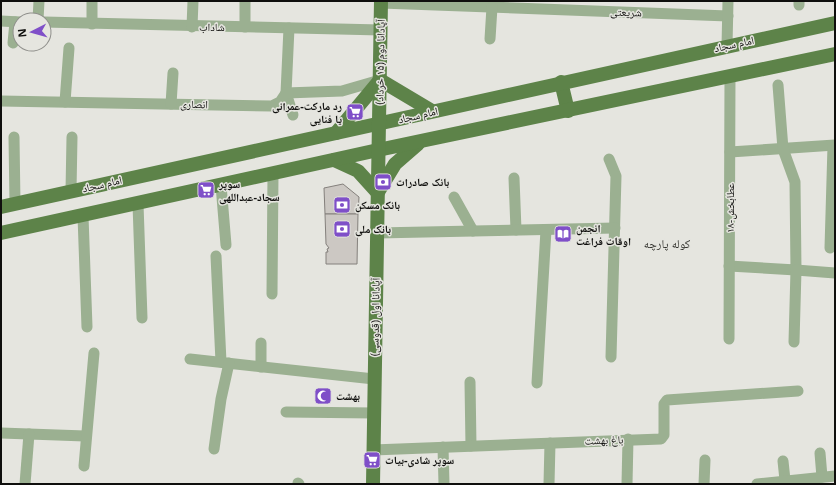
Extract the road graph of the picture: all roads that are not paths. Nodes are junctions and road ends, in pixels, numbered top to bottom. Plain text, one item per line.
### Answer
1 (39, 1) edge
2 (92, 1) edge
3 (193, 1) edge
4 (245, 1) edge
5 (728, 1) edge
6 (381, 2) edge
7 (489, 5) edge
8 (631, 6) edge
9 (38, 12) edge
10 (728, 16) junction
11 (1, 21) edge
12 (12, 22) edge
13 (52, 22) edge
14 (835, 23) edge
15 (92, 24) junction
16 (192, 27) junction
17 (245, 27) junction
18 (288, 28) junction
19 (381, 30) junction
20 (490, 39) dead end
21 (727, 46) junction
22 (69, 48) dead end
23 (835, 54) edge
24 (173, 73) dead end
25 (730, 77) junction
26 (380, 80) junction
27 (561, 82) junction
28 (778, 85) dead end
29 (286, 93) junction
30 (1, 101) edge
31 (65, 102) junction
32 (171, 104) junction
33 (432, 111) junction
34 (568, 111) junction
35 (293, 115) dead end
36 (378, 123) junction
37 (336, 133) junction
38 (14, 137) dead end
39 (72, 137) dead end
40 (422, 141) junction
41 (834, 146) edge
42 (783, 149) junction
43 (378, 150) junction
44 (730, 152) junction
45 (609, 159) dead end
46 (334, 160) junction
47 (273, 174) junction
48 (514, 178) dead end
49 (221, 185) junction
50 (71, 191) junction
51 (378, 192) junction
52 (454, 197) dead end
53 (15, 204) junction
54 (138, 204) junction
55 (1, 207) edge
56 (83, 216) junction
57 (616, 228) junction
58 (516, 230) junction
59 (546, 230) junction
60 (473, 231) junction
61 (1, 233) edge
62 (377, 233) junction
63 (226, 245) dead end
64 (830, 248) dead end
65 (216, 256) dead end
66 (730, 266) junction
67 (796, 270) junction
68 (835, 273) edge
69 (272, 294) dead end
70 (142, 318) dead end
71 (86, 327) dead end
72 (729, 339) dead end
73 (794, 342) dead end
74 (261, 343) dead end
75 (94, 354) dead end
76 (611, 357) dead end
77 (190, 358) dead end
78 (225, 362) junction
79 (261, 367) junction
80 (374, 379) junction
81 (470, 382) dead end
82 (537, 383) dead end
83 (798, 391) dead end
84 (286, 412) dead end
85 (374, 413) junction
86 (1, 433) edge
87 (29, 434) junction
88 (85, 436) junction
89 (628, 439) junction
90 (550, 442) junction
91 (471, 446) junction
92 (443, 447) junction
93 (214, 449) dead end
94 (373, 450) junction
95 (820, 453) dead end
96 (705, 460) dead end
97 (783, 461) dead end
98 (84, 466) dead end
99 (835, 476) edge
100 (822, 477) junction
101 (785, 480) junction
102 (25, 484) edge
103 (373, 484) edge
104 (444, 484) edge
105 (549, 484) edge
106 (627, 484) edge
107 (704, 484) edge
108 (757, 484) edge

1 - 9 street
2 - 15 street
3 - 16 street
4 - 17 street
5 - 10 street
6 - 7 street, شریعتی
6 - 19 main road, آپادانا دوم (۱۵ خرداد)
7 - 8 street, شریعتی
7 - 20 street
8 - 10 street, شریعتی
10 - 21 street
11 - 12 street
13 - 15 street, شاداب
14 - 21 main road, امام سجاد
15 - 16 street, شاداب
16 - 17 street, شاداب
17 - 18 street, شاداب
18 - 19 street, شاداب
18 - 29 street
19 - 26 main road, آپادانا دوم (۱۵ خرداد)
21 - 27 main road, امام سجاد
22 - 31 street
23 - 25 main road
24 - 32 street
25 - 34 main road
25 - 44 street, ۱۸-عطابخش
26 - 29 street
26 - 33 main road
26 - 36 main road, آپادانا دوم (۱۵ خرداد)
26 - 37 main road
27 - 33 main road, امام سجاد
27 - 34 main road
28 - 42 street
29 - 32 street, انصاری
29 - 35 street
30 - 31 street, انصاری
31 - 32 street, انصاری
33 - 36 main road, امام سجاد
34 - 40 main road
36 - 37 main road, امام سجاد
36 - 43 main road, آپادانا دوم (۱۵ خرداد)
37 - 50 main road, امام سجاد
38 - 53 street
39 - 50 street
40 - 43 main road
40 - 51 main road
41 - 42 street
41 - 64 street
42 - 44 street
42 - 67 street
43 - 46 main road
43 - 51 main road, آپادانا اول (قدوسی)
44 - 66 street, ۱۸-عطابخش
45 - 57 street
46 - 47 main road
46 - 51 main road
47 - 49 main road
47 - 69 street
48 - 58 street
49 - 54 main road
49 - 63 street
50 - 53 main road, امام سجاد
51 - 62 main road, آپادانا اول (قدوسی)
52 - 60 street
53 - 55 main road, امام سجاد
54 - 56 main road
54 - 70 street
56 - 61 main road
56 - 71 street
57 - 59 street
57 - 76 street
58 - 59 street
58 - 60 street
59 - 82 street
60 - 62 street
62 - 80 main road, آپادانا اول (قدوسی)
65 - 78 street
66 - 67 street
66 - 72 street, ۱۸-عطابخش
67 - 68 street
67 - 73 street
74 - 79 street
75 - 88 street
77 - 78 street
78 - 79 street
78 - 93 street
79 - 80 street
80 - 85 main road, آپادانا اول (قدوسی)
81 - 91 street
83 - 89 street, باغ بهشت
84 - 85 street
85 - 94 main road, آپادانا اول (قدوسی)
86 - 87 street
87 - 88 street
87 - 102 street
88 - 98 street
89 - 90 street, باغ بهشت
89 - 106 street
90 - 91 street, باغ بهشت
90 - 105 street
91 - 92 street, باغ بهشت
92 - 94 street, باغ بهشت
92 - 104 street
94 - 103 main road, آپادانا اول (قدوسی)
95 - 100 street
96 - 107 street
97 - 101 street
99 - 100 street
100 - 101 street
101 - 108 street

